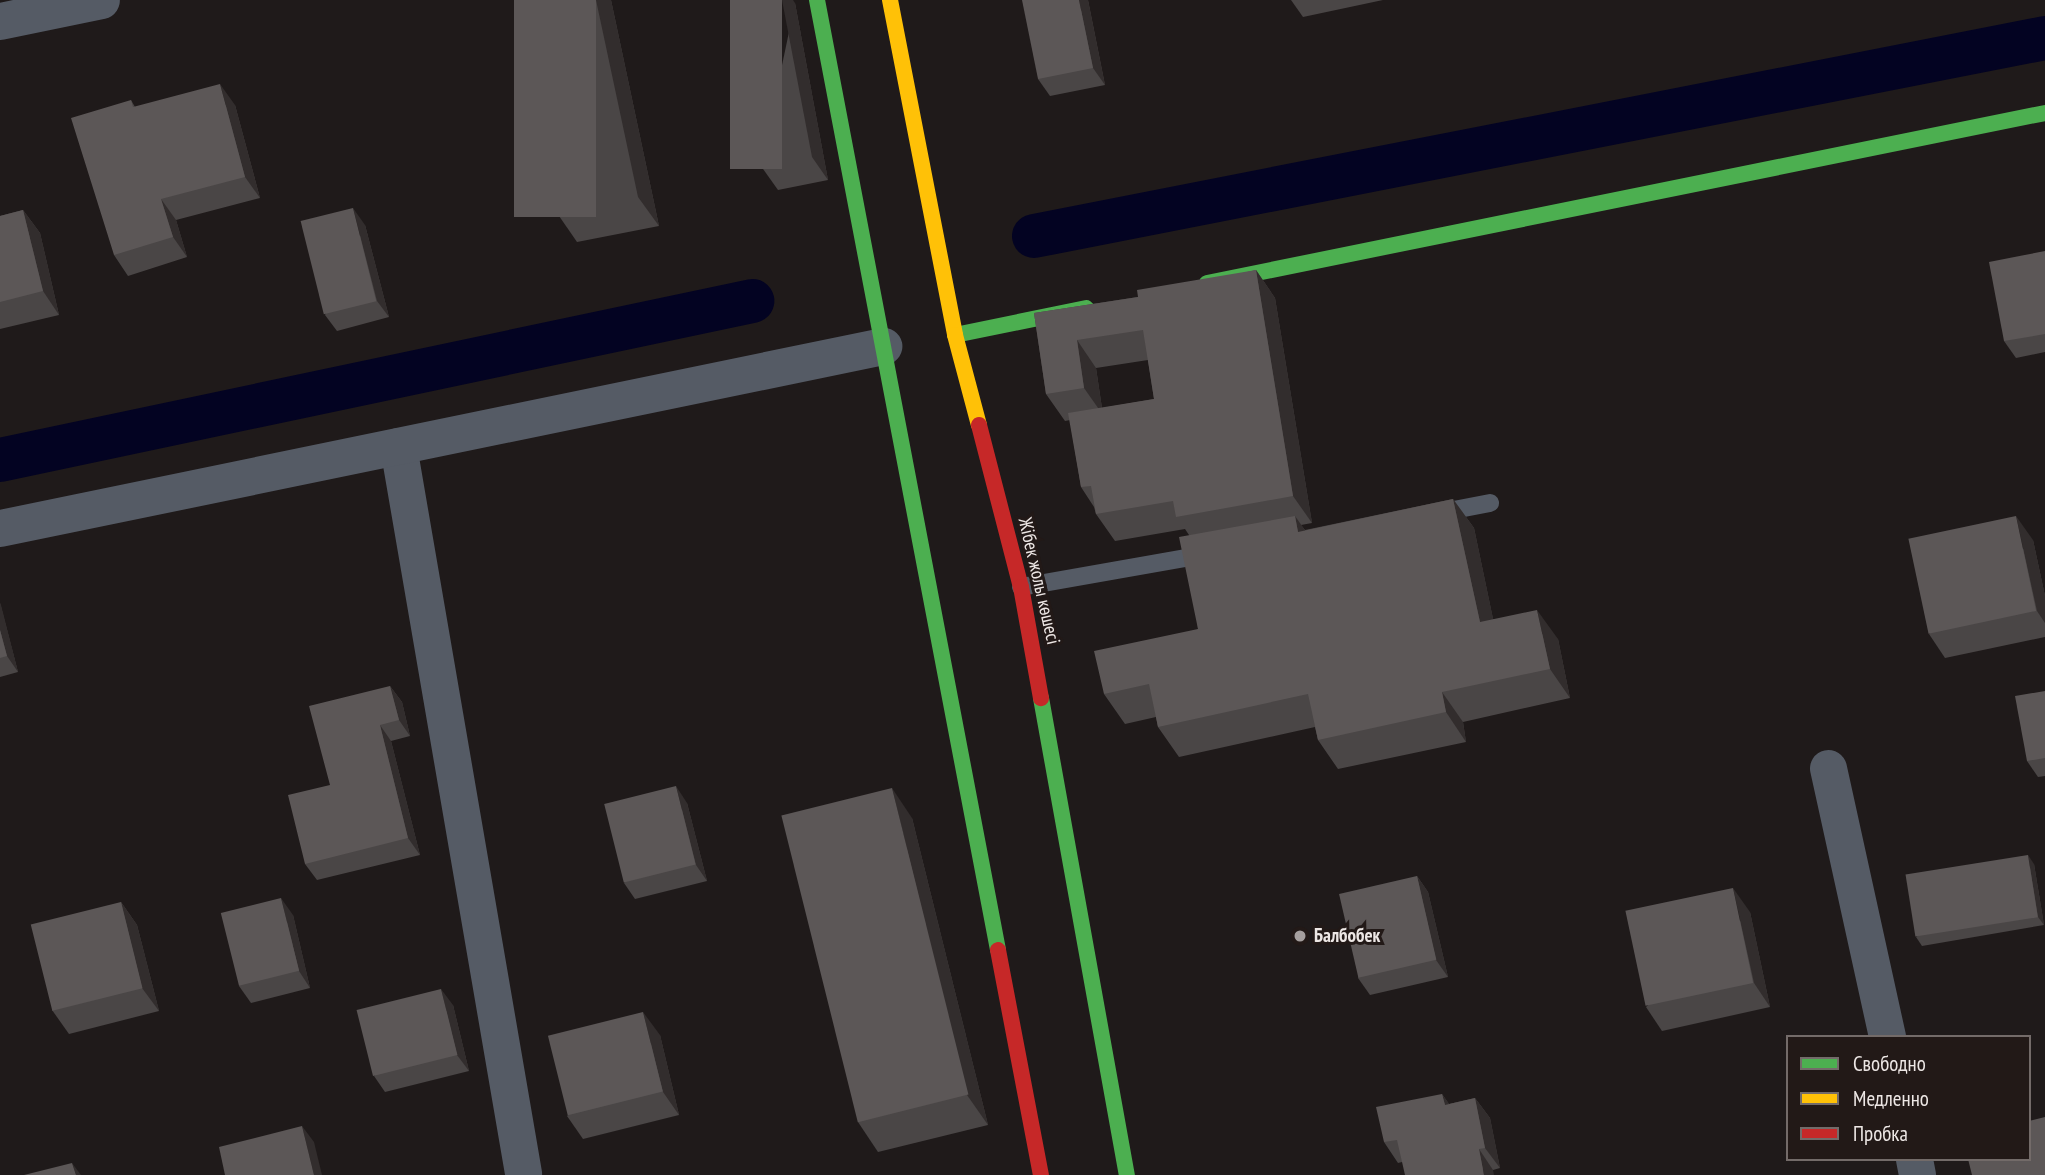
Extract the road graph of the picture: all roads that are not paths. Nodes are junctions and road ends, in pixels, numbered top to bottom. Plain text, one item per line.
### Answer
1 (101, 0) edge
2 (817, 0) edge
3 (890, 0) edge
4 (0, 21) edge
5 (2045, 113) edge
6 (1196, 286) edge
7 (1101, 305) edge
8 (955, 335) junction
9 (883, 346) junction
10 (398, 446) junction
11 (1490, 503) dead end
12 (1423, 515) edge
13 (0, 528) edge
14 (1222, 551) edge
15 (1021, 587) junction
16 (1828, 768) dead end
17 (1887, 1035) edge
18 (523, 1173) dead end
19 (1041, 1175) edge
20 (1127, 1175) edge

1 - 4 street
2 - 9 main road
3 - 8 main road, Жібек жолы көшесі
5 - 6 main road
7 - 8 main road
8 - 15 main road, Жібек жолы көшесі
9 - 10 street
9 - 19 main road
10 - 13 street
10 - 18 street
11 - 12 lane
14 - 15 lane
15 - 20 main road, Жібек жолы көшесі
16 - 17 street

